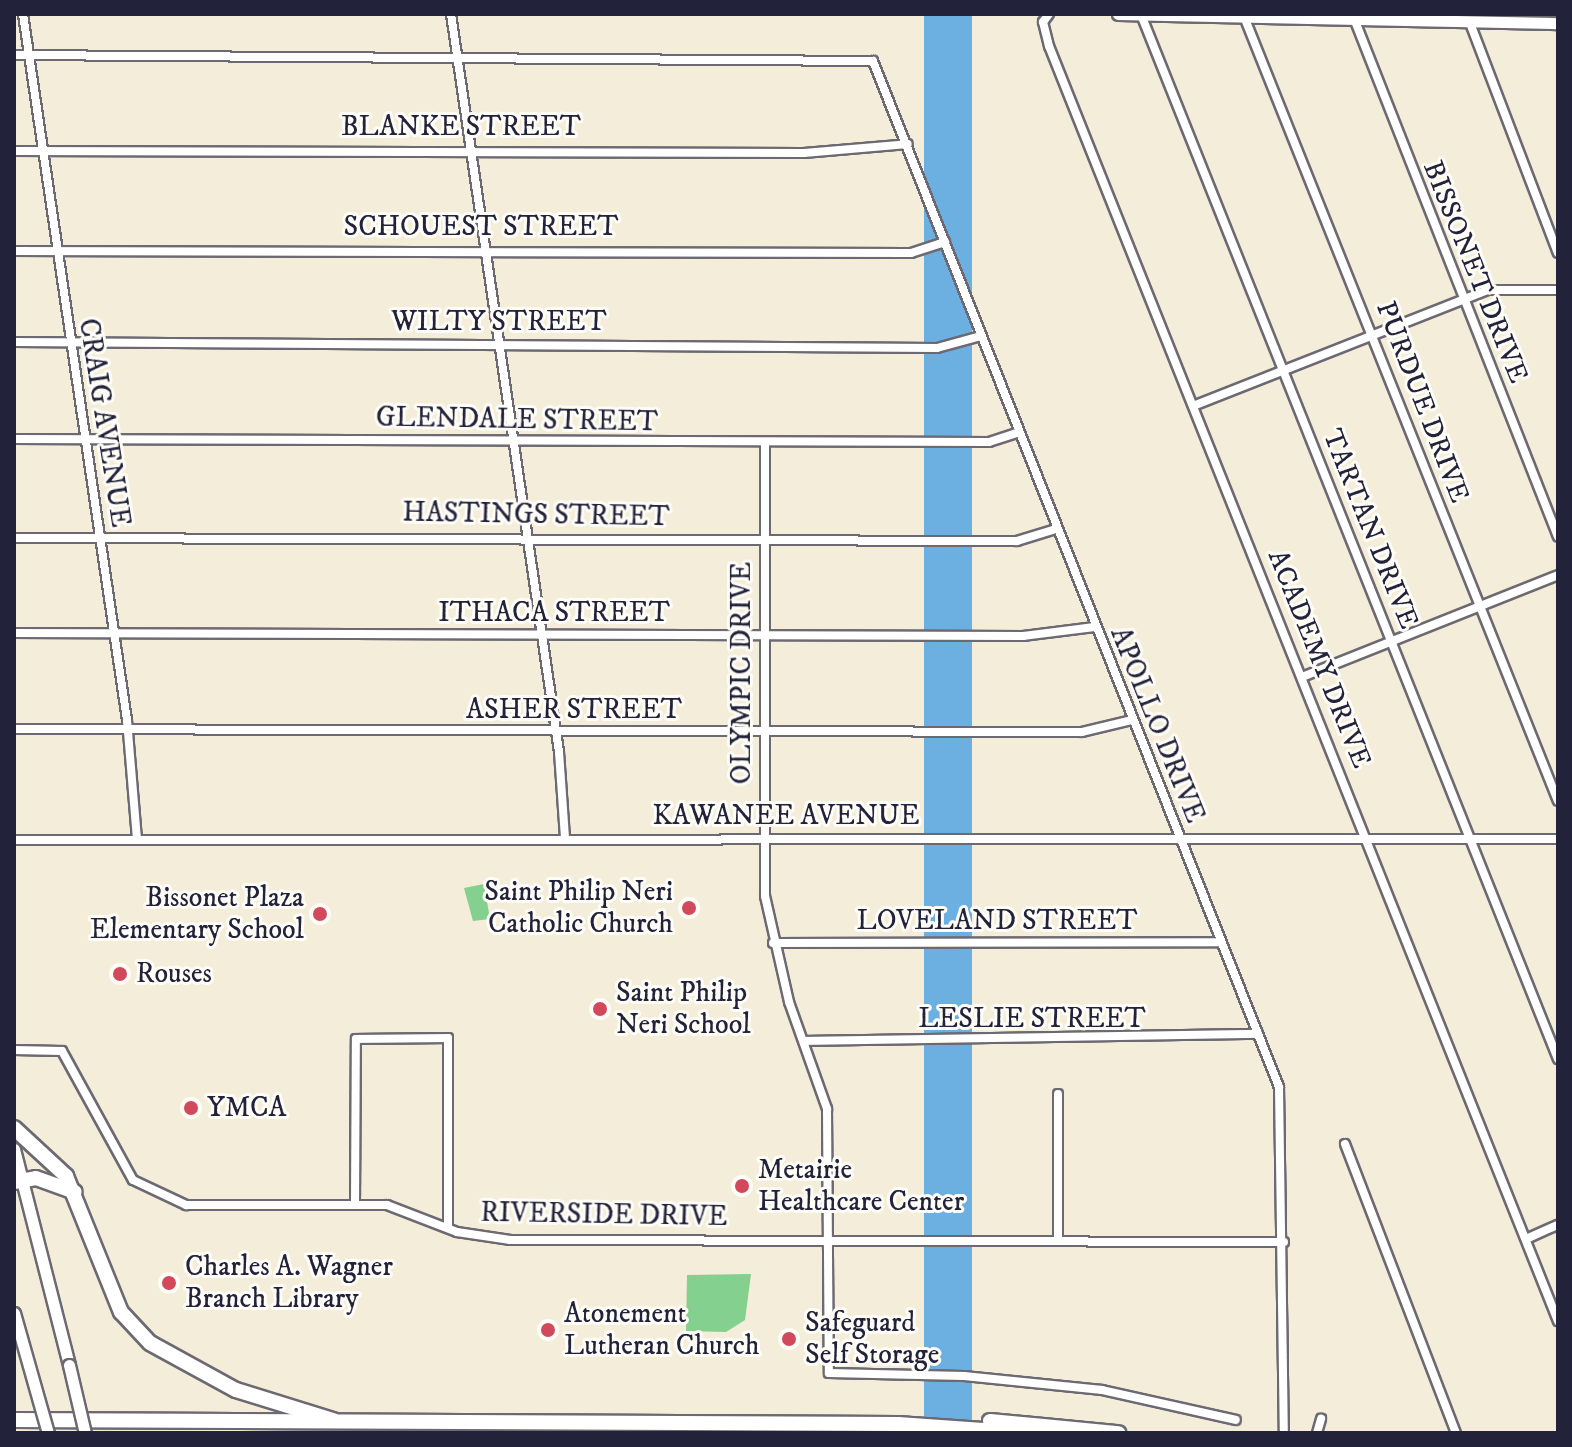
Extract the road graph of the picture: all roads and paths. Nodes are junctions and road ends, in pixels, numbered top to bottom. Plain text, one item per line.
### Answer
1 (23, 14) edge
2 (451, 14) edge
3 (1049, 14) edge
4 (1118, 14) edge
5 (1539, 14) edge
6 (1142, 17) junction
7 (1245, 19) junction
8 (1355, 21) junction
9 (1513, 22) junction
10 (1470, 23) junction
11 (1558, 23) edge
12 (14, 55) edge
13 (29, 55) junction
14 (456, 58) junction
15 (908, 144) junction
16 (467, 149) junction
17 (14, 151) edge
18 (41, 151) junction
19 (945, 242) junction
20 (481, 248) junction
21 (14, 251) edge
22 (56, 251) junction
23 (1558, 253) edge
24 (1558, 290) edge
25 (1461, 299) junction
26 (1372, 333) junction
27 (981, 336) junction
28 (14, 342) edge
29 (69, 342) junction
30 (495, 344) junction
31 (1281, 370) junction
32 (1193, 406) junction
33 (1019, 432) junction
34 (14, 439) edge
35 (85, 439) junction
36 (511, 441) junction
37 (765, 442) junction
38 (1056, 529) junction
39 (100, 537) junction
40 (1558, 537) edge
41 (14, 538) edge
42 (526, 538) junction
43 (764, 540) junction
44 (1558, 575) edge
45 (1478, 607) junction
46 (1094, 627) junction
47 (14, 633) edge
48 (115, 634) junction
49 (765, 634) junction
50 (541, 635) junction
51 (1392, 641) junction
52 (1302, 677) junction
53 (1132, 720) junction
54 (14, 729) edge
55 (128, 730) junction
56 (555, 731) junction
57 (765, 731) junction
58 (1558, 801) edge
59 (137, 838) junction
60 (565, 838) junction
61 (764, 838) junction
62 (1180, 839) junction
63 (1368, 839) junction
64 (1558, 839) edge
65 (14, 840) edge
66 (1470, 840) junction
67 (1221, 942) junction
68 (773, 943) junction
69 (1258, 1034) junction
70 (805, 1041) junction
71 (14, 1050) edge
72 (1558, 1059) edge
73 (1058, 1094) dead end
74 (14, 1128) edge
75 (1345, 1144) dead end
76 (14, 1149) edge
77 (19, 1180) edge
78 (75, 1192) junction
79 (355, 1205) junction
80 (1558, 1225) edge
81 (448, 1228) junction
82 (1526, 1239) junction
83 (828, 1240) junction
84 (1058, 1240) junction
85 (1284, 1242) junction
86 (14, 1313) edge
87 (1558, 1321) edge
88 (1321, 1419) dead end
89 (14, 1420) edge
90 (1236, 1420) dead end
91 (337, 1422) junction
92 (898, 1424) junction
93 (1284, 1430) edge
94 (48, 1433) edge
95 (85, 1433) edge
96 (1026, 1433) edge
97 (1118, 1433) edge
98 (1317, 1433) edge
99 (1456, 1433) edge

1 - 13 street, CRAIG AVENUE
2 - 14 street
3 - 32 street, ACADEMY DRIVE
4 - 6 main road
5 - 9 main road
6 - 7 main road
6 - 31 street, TARTAN DRIVE
7 - 8 main road
7 - 26 street, PURDUE DRIVE
8 - 10 main road
8 - 25 street, BISSONET DRIVE
9 - 10 main road
9 - 11 main road
10 - 23 street
12 - 13 street
13 - 14 street
13 - 18 street, CRAIG AVENUE
14 - 15 street, APOLLO DRIVE
14 - 16 street
15 - 16 street, BLANKE STREET
15 - 19 street, APOLLO DRIVE
16 - 18 street, BLANKE STREET
16 - 20 street
17 - 18 street, BLANKE STREET
18 - 22 street, CRAIG AVENUE
19 - 20 street, SCHOUEST STREET
19 - 27 street, APOLLO DRIVE
20 - 22 street, SCHOUEST STREET
20 - 30 street
21 - 22 street, SCHOUEST STREET
22 - 29 street, CRAIG AVENUE
24 - 25 street
25 - 26 street
25 - 40 street, BISSONET DRIVE
26 - 31 street
26 - 45 street, PURDUE DRIVE
27 - 30 street, WILTY STREET
27 - 33 street, APOLLO DRIVE
28 - 29 street, WILTY STREET
29 - 30 street, WILTY STREET
29 - 35 street, CRAIG AVENUE
30 - 36 street
31 - 32 street
31 - 51 street, TARTAN DRIVE
32 - 52 street, ACADEMY DRIVE
33 - 37 street, GLENDALE STREET
33 - 38 street, APOLLO DRIVE
34 - 35 street, GLENDALE STREET
35 - 36 street, GLENDALE STREET
35 - 39 street, CRAIG AVENUE
36 - 37 street, GLENDALE STREET
36 - 42 street
37 - 43 street, OLYMPIC DRIVE
38 - 43 street, HASTINGS STREET
38 - 46 street, APOLLO DRIVE
39 - 41 street, HASTINGS STREET
39 - 42 street, HASTINGS STREET
39 - 48 street, CRAIG AVENUE
42 - 43 street, HASTINGS STREET
42 - 50 street
43 - 49 street, OLYMPIC DRIVE
44 - 45 street
45 - 51 street
45 - 58 street, PURDUE DRIVE
46 - 49 street, ITHACA STREET
46 - 53 street, APOLLO DRIVE
47 - 48 street, ITHACA STREET
48 - 50 street, ITHACA STREET
48 - 55 street, CRAIG AVENUE
49 - 50 street, ITHACA STREET
49 - 57 street, OLYMPIC DRIVE
50 - 56 street
51 - 52 street
51 - 66 street, TARTAN DRIVE
52 - 63 street, ACADEMY DRIVE
53 - 57 street, ASHER STREET
53 - 62 street, APOLLO DRIVE
54 - 55 street, ASHER STREET
55 - 56 street, ASHER STREET
55 - 59 street, CRAIG AVENUE
56 - 57 street, ASHER STREET
56 - 60 street
57 - 61 street, OLYMPIC DRIVE
59 - 60 street, KAWANEE AVENUE
59 - 65 street, KAWANEE AVENUE
60 - 61 street, KAWANEE AVENUE
61 - 62 street, KAWANEE AVENUE
61 - 68 street, OLYMPIC DRIVE
62 - 63 street, KAWANEE AVENUE
62 - 67 street, APOLLO DRIVE
63 - 66 street, KAWANEE AVENUE
63 - 82 street, ACADEMY DRIVE
64 - 66 street, KAWANEE AVENUE
66 - 72 street, TARTAN DRIVE
67 - 68 street, LOVELAND STREET
67 - 69 street, APOLLO DRIVE
68 - 70 street, OLYMPIC DRIVE
69 - 70 street, LESLIE STREET
69 - 85 street, APOLLO DRIVE
70 - 83 street, OLYMPIC DRIVE
71 - 79 street, RIVERSIDE DRIVE
73 - 84 street
74 - 78 highway
75 - 99 street
76 - 77 main road
77 - 78 highway
77 - 95 main road, bridge
78 - 91 highway
79 - 81 street, RIVERSIDE DRIVE
79 - 81 street
80 - 82 street
81 - 83 street, RIVERSIDE DRIVE
82 - 87 street, ACADEMY DRIVE
83 - 84 street, RIVERSIDE DRIVE
83 - 90 street, OLYMPIC DRIVE
84 - 85 street, RIVERSIDE DRIVE
85 - 93 street, APOLLO DRIVE
86 - 94 main road, bridge
88 - 98 street
89 - 91 highway
91 - 92 highway
92 - 96 highway
92 - 97 highway

